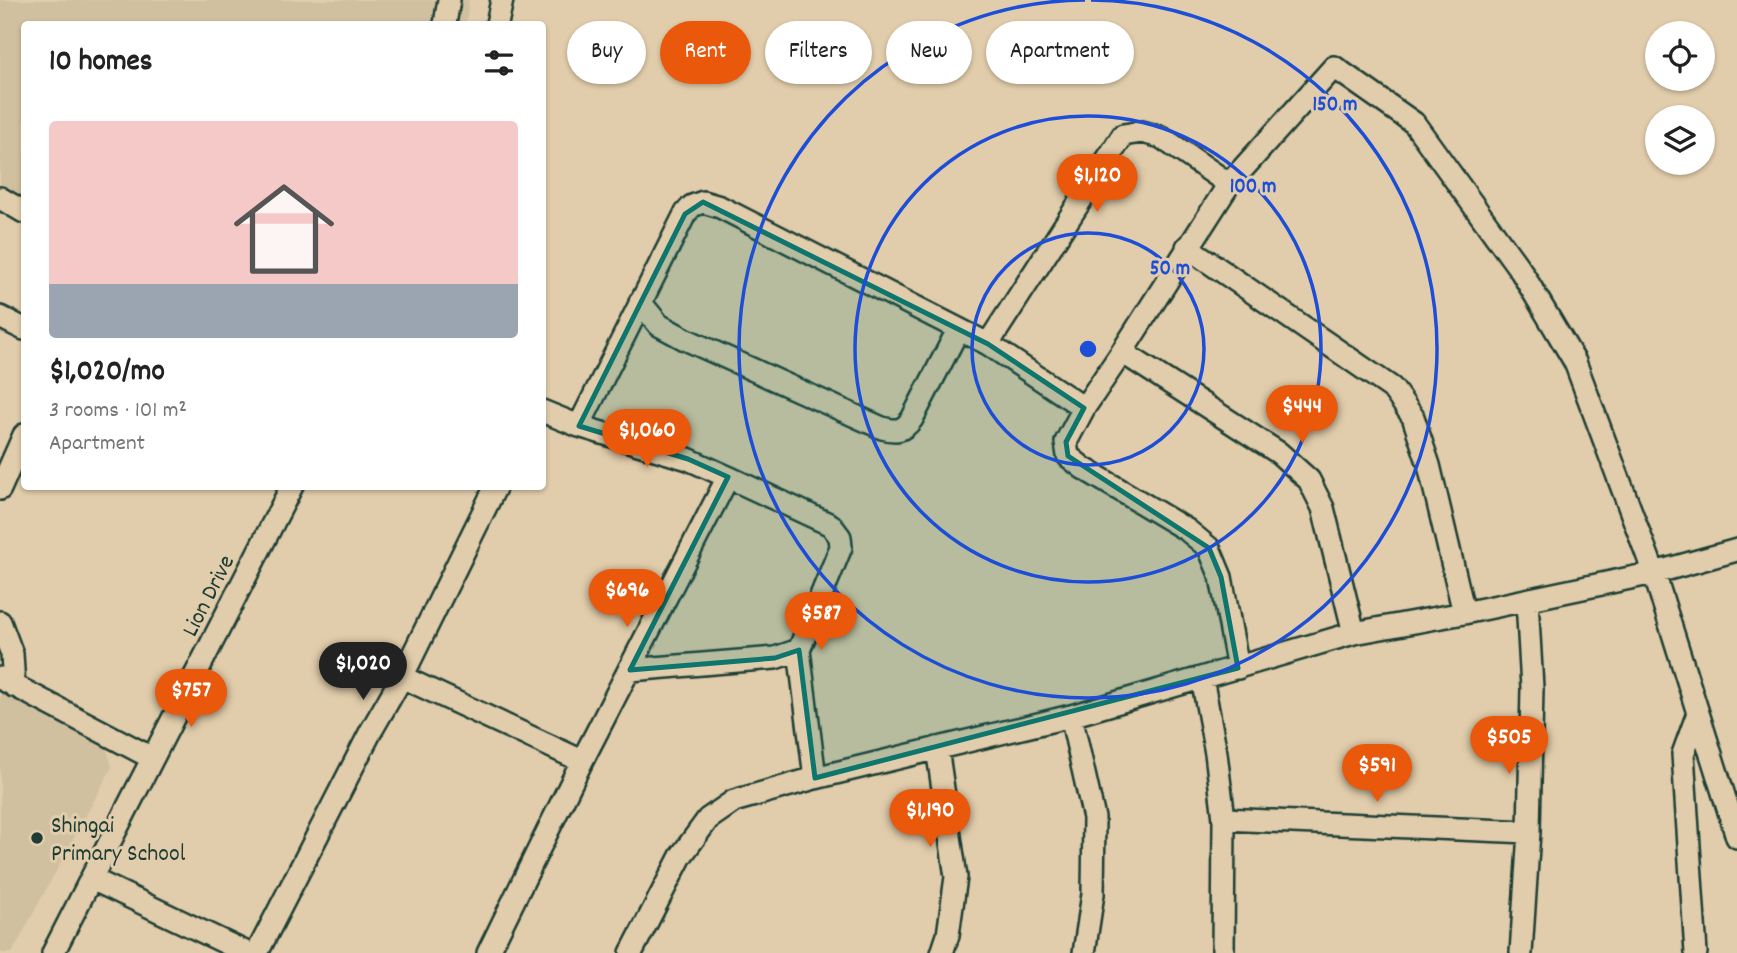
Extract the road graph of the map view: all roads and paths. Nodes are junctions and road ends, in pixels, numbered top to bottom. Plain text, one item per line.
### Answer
1 (449, 0) edge
2 (502, 0) edge
3 (446, 21) edge
4 (498, 21) edge
5 (1229, 184) junction
6 (0, 198) edge
7 (21, 210) edge
8 (1187, 247) junction
9 (640, 302) junction
10 (0, 317) edge
11 (21, 328) edge
12 (958, 330) junction
13 (988, 344) junction
14 (1122, 352) junction
15 (1084, 408) junction
16 (546, 413) edge
17 (579, 426) junction
18 (21, 442) edge
19 (728, 477) junction
20 (0, 489) edge
21 (290, 490) edge
22 (494, 490) edge
23 (1737, 550) edge
24 (1654, 573) junction
25 (1527, 600) junction
26 (1464, 613) junction
27 (0, 622) edge
28 (1354, 633) junction
29 (799, 650) junction
30 (1238, 668) junction
31 (630, 670) junction
32 (401, 677) junction
33 (1202, 678) junction
34 (7, 682) edge
35 (1698, 713) junction
36 (1071, 716) junction
37 (937, 748) junction
38 (152, 758) junction
39 (582, 761) junction
40 (815, 778) junction
41 (1224, 818) junction
42 (1529, 832) junction
43 (1737, 837) edge
44 (92, 878) junction
45 (234, 951) edge
46 (53, 953) edge
47 (257, 953) edge
48 (488, 953) edge
49 (631, 953) edge
50 (942, 953) edge
51 (1084, 953) edge
52 (1223, 953) edge
53 (1521, 953) edge
54 (1696, 953) edge

1 - 3 street
2 - 4 street
5 - 8 street
5 - 13 street
5 - 24 street
6 - 7 street
8 - 14 street
8 - 26 street
9 - 12 street
9 - 12 street
9 - 17 street
10 - 11 street
12 - 13 street
13 - 15 street
14 - 15 street
14 - 28 street
15 - 30 street
16 - 17 street
17 - 19 street
18 - 20 street
19 - 29 street
19 - 31 street
21 - 38 street, Lion Drive
22 - 32 street
23 - 24 street
24 - 25 street
24 - 35 street
25 - 26 street
25 - 42 street
26 - 28 street
27 - 34 street
28 - 30 street
29 - 31 street
29 - 40 street
30 - 33 street
31 - 39 street
32 - 39 street
32 - 47 street
33 - 36 street
33 - 41 street
34 - 38 street
35 - 43 street
35 - 54 street
36 - 37 street
36 - 51 street
37 - 40 street
37 - 50 street
38 - 44 street, Lion Drive
39 - 48 street
40 - 49 street
41 - 42 street
41 - 52 street
42 - 53 street
44 - 45 street
44 - 46 street, Lion Drive

